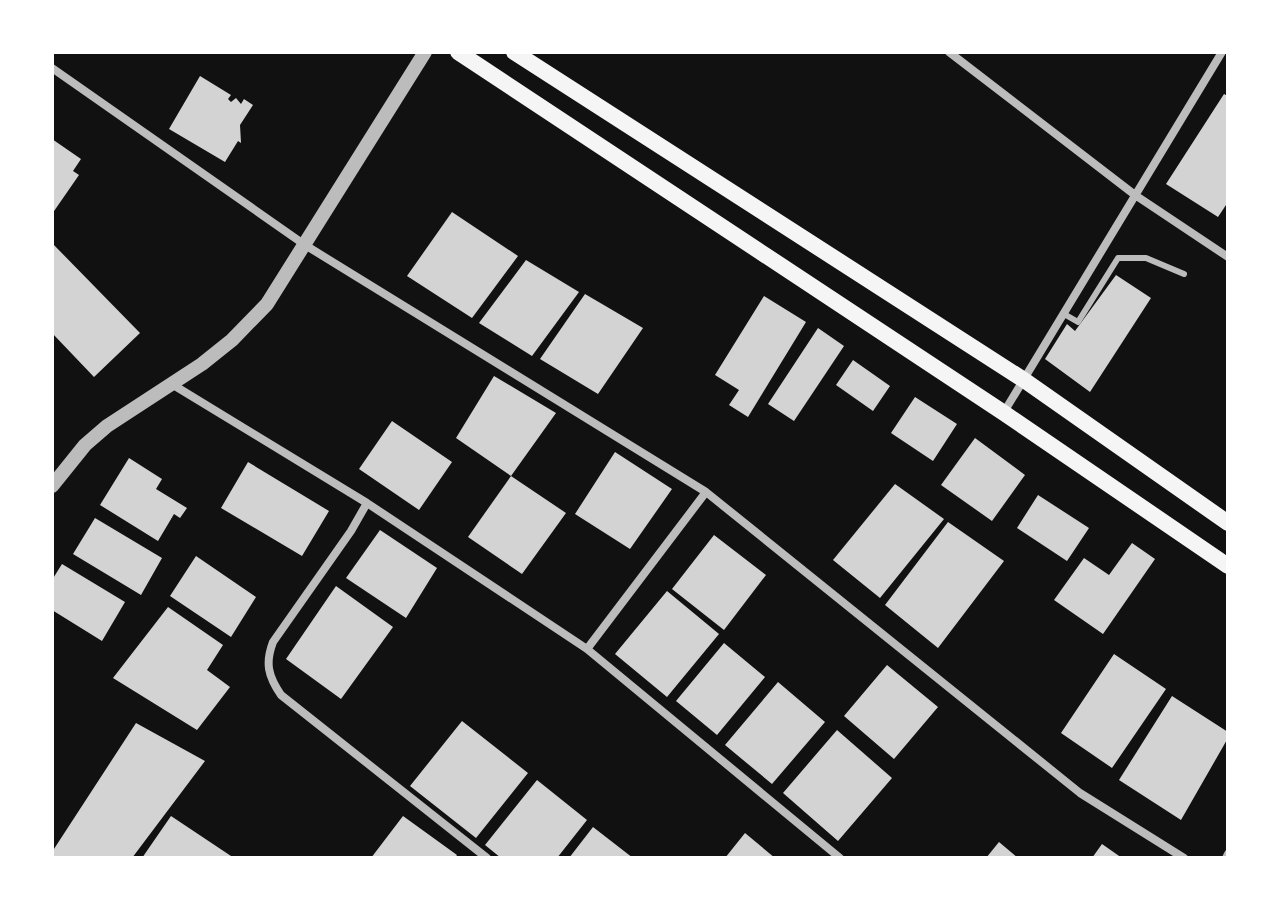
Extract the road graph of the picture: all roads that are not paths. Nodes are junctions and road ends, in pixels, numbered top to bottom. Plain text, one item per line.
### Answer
1 (425, 52) edge
2 (458, 52) edge
3 (514, 52) edge
4 (949, 52) edge
5 (1222, 52) edge
6 (52, 68) edge
7 (1135, 195) junction
8 (305, 245) junction
9 (1228, 257) edge
10 (1184, 274) dead end
11 (1064, 314) junction
12 (1024, 380) junction
13 (170, 383) junction
14 (1004, 413) junction
15 (52, 486) edge
16 (706, 492) junction
17 (367, 503) junction
18 (1228, 523) edge
19 (1228, 566) edge
20 (587, 649) junction
21 (487, 858) edge
22 (840, 858) edge
23 (1184, 858) edge

1 - 8 street
2 - 14 main road
3 - 12 main road
4 - 7 street
5 - 7 street
6 - 8 street
7 - 9 street
7 - 11 street
8 - 13 street
8 - 16 street
10 - 11 lane
11 - 12 street
12 - 14 street
12 - 18 main road
13 - 15 street
13 - 17 street
14 - 19 main road
16 - 20 street
16 - 23 street
17 - 20 street
17 - 21 street
20 - 22 street

